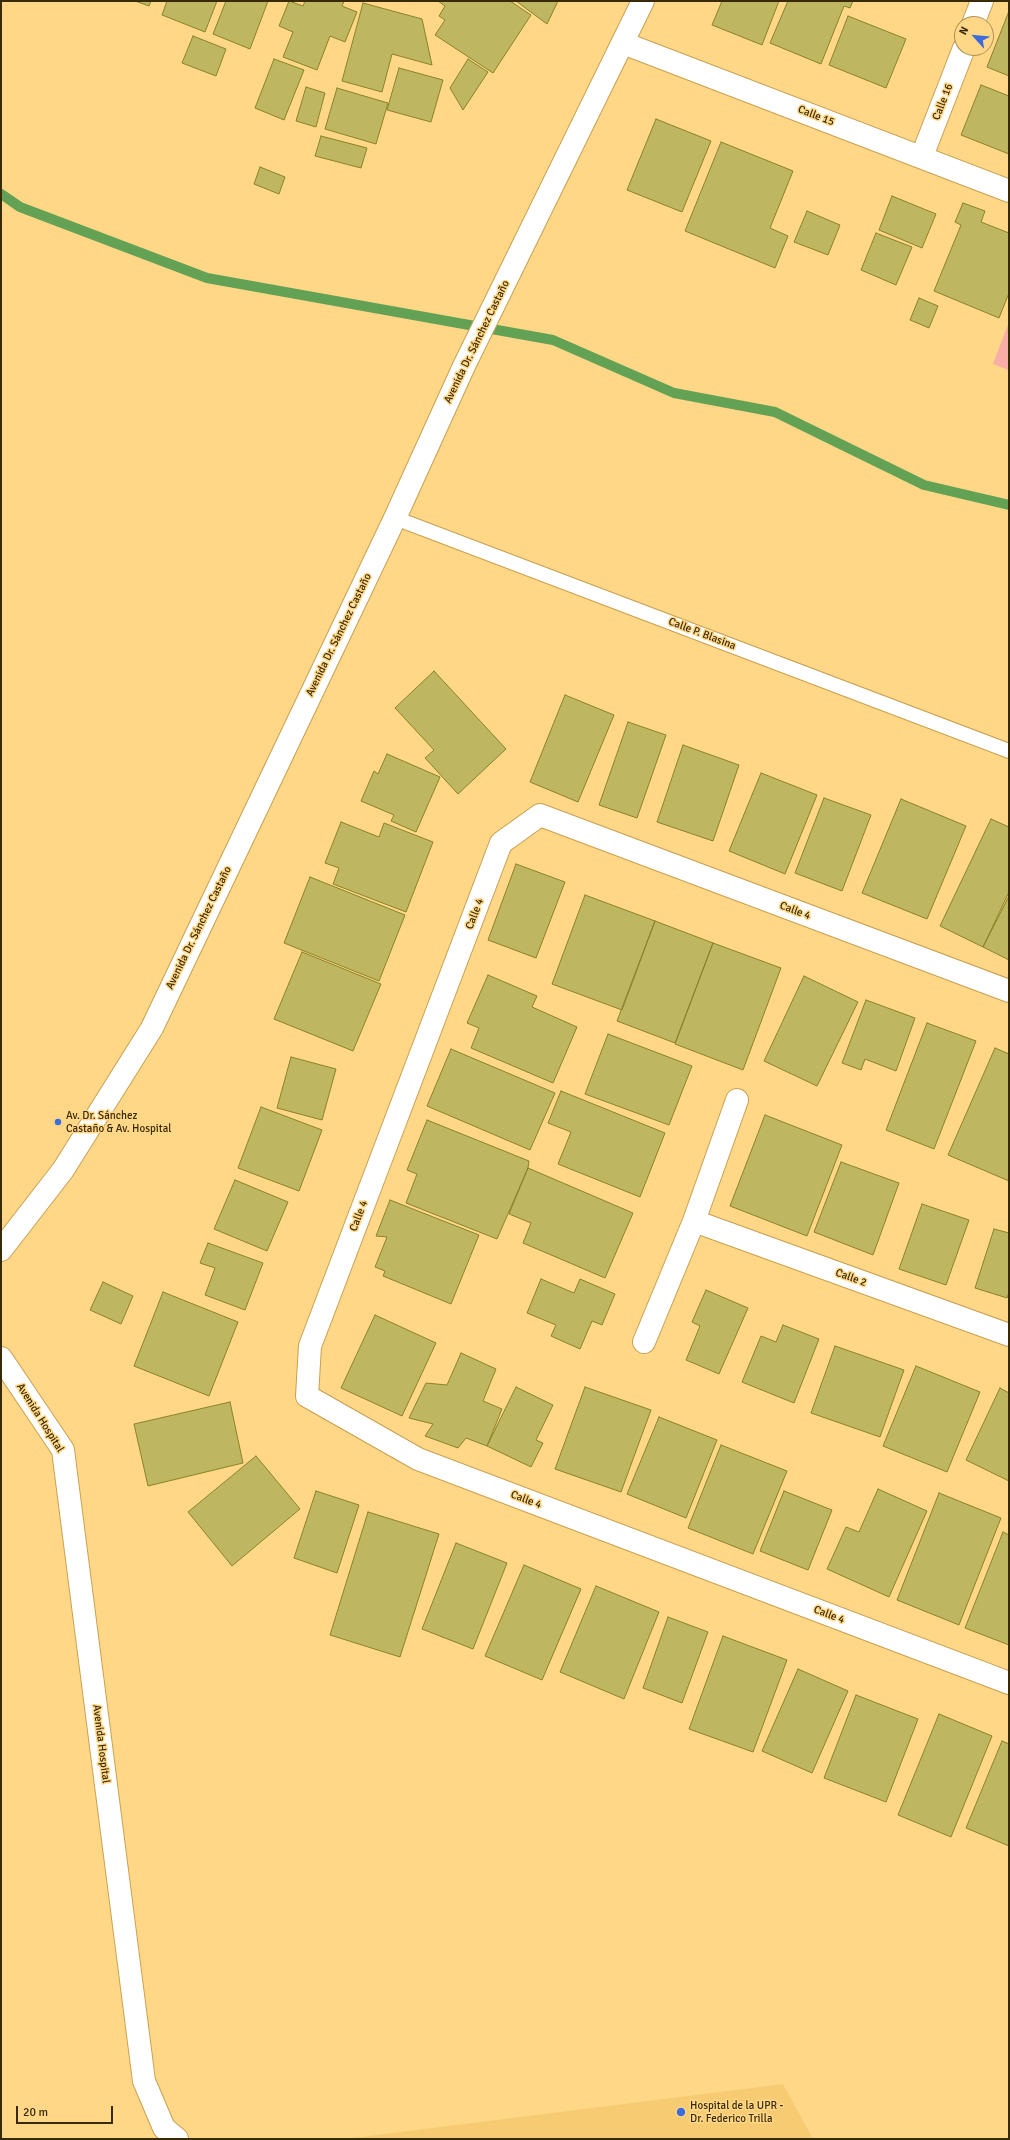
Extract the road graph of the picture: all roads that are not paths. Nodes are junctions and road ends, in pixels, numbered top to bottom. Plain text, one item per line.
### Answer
1 (643, 1) edge
2 (982, 1) edge
3 (976, 16) edge
4 (623, 43) junction
5 (961, 56) edge
6 (922, 156) junction
7 (1009, 191) edge
8 (395, 518) junction
9 (1009, 751) edge
10 (1009, 991) edge
11 (737, 1100) dead end
12 (694, 1221) junction
13 (1, 1250) edge
14 (1009, 1335) edge
15 (644, 1342) dead end
16 (1, 1358) edge
17 (1009, 1683) edge
18 (177, 2139) edge

1 - 4 street, Avenida Dr. Sánchez Castaño
2 - 3 street
4 - 6 street, Calle 15
4 - 8 street, Avenida Dr. Sánchez Castaño
5 - 6 street, Calle 16
6 - 7 street, Calle 15
8 - 9 lane, Calle P. Blasina
8 - 13 street, Avenida Dr. Sánchez Castaño
10 - 17 street, Calle 4
11 - 12 street
12 - 14 street, Calle 2
12 - 15 street
16 - 18 street, Avenida Hospital

